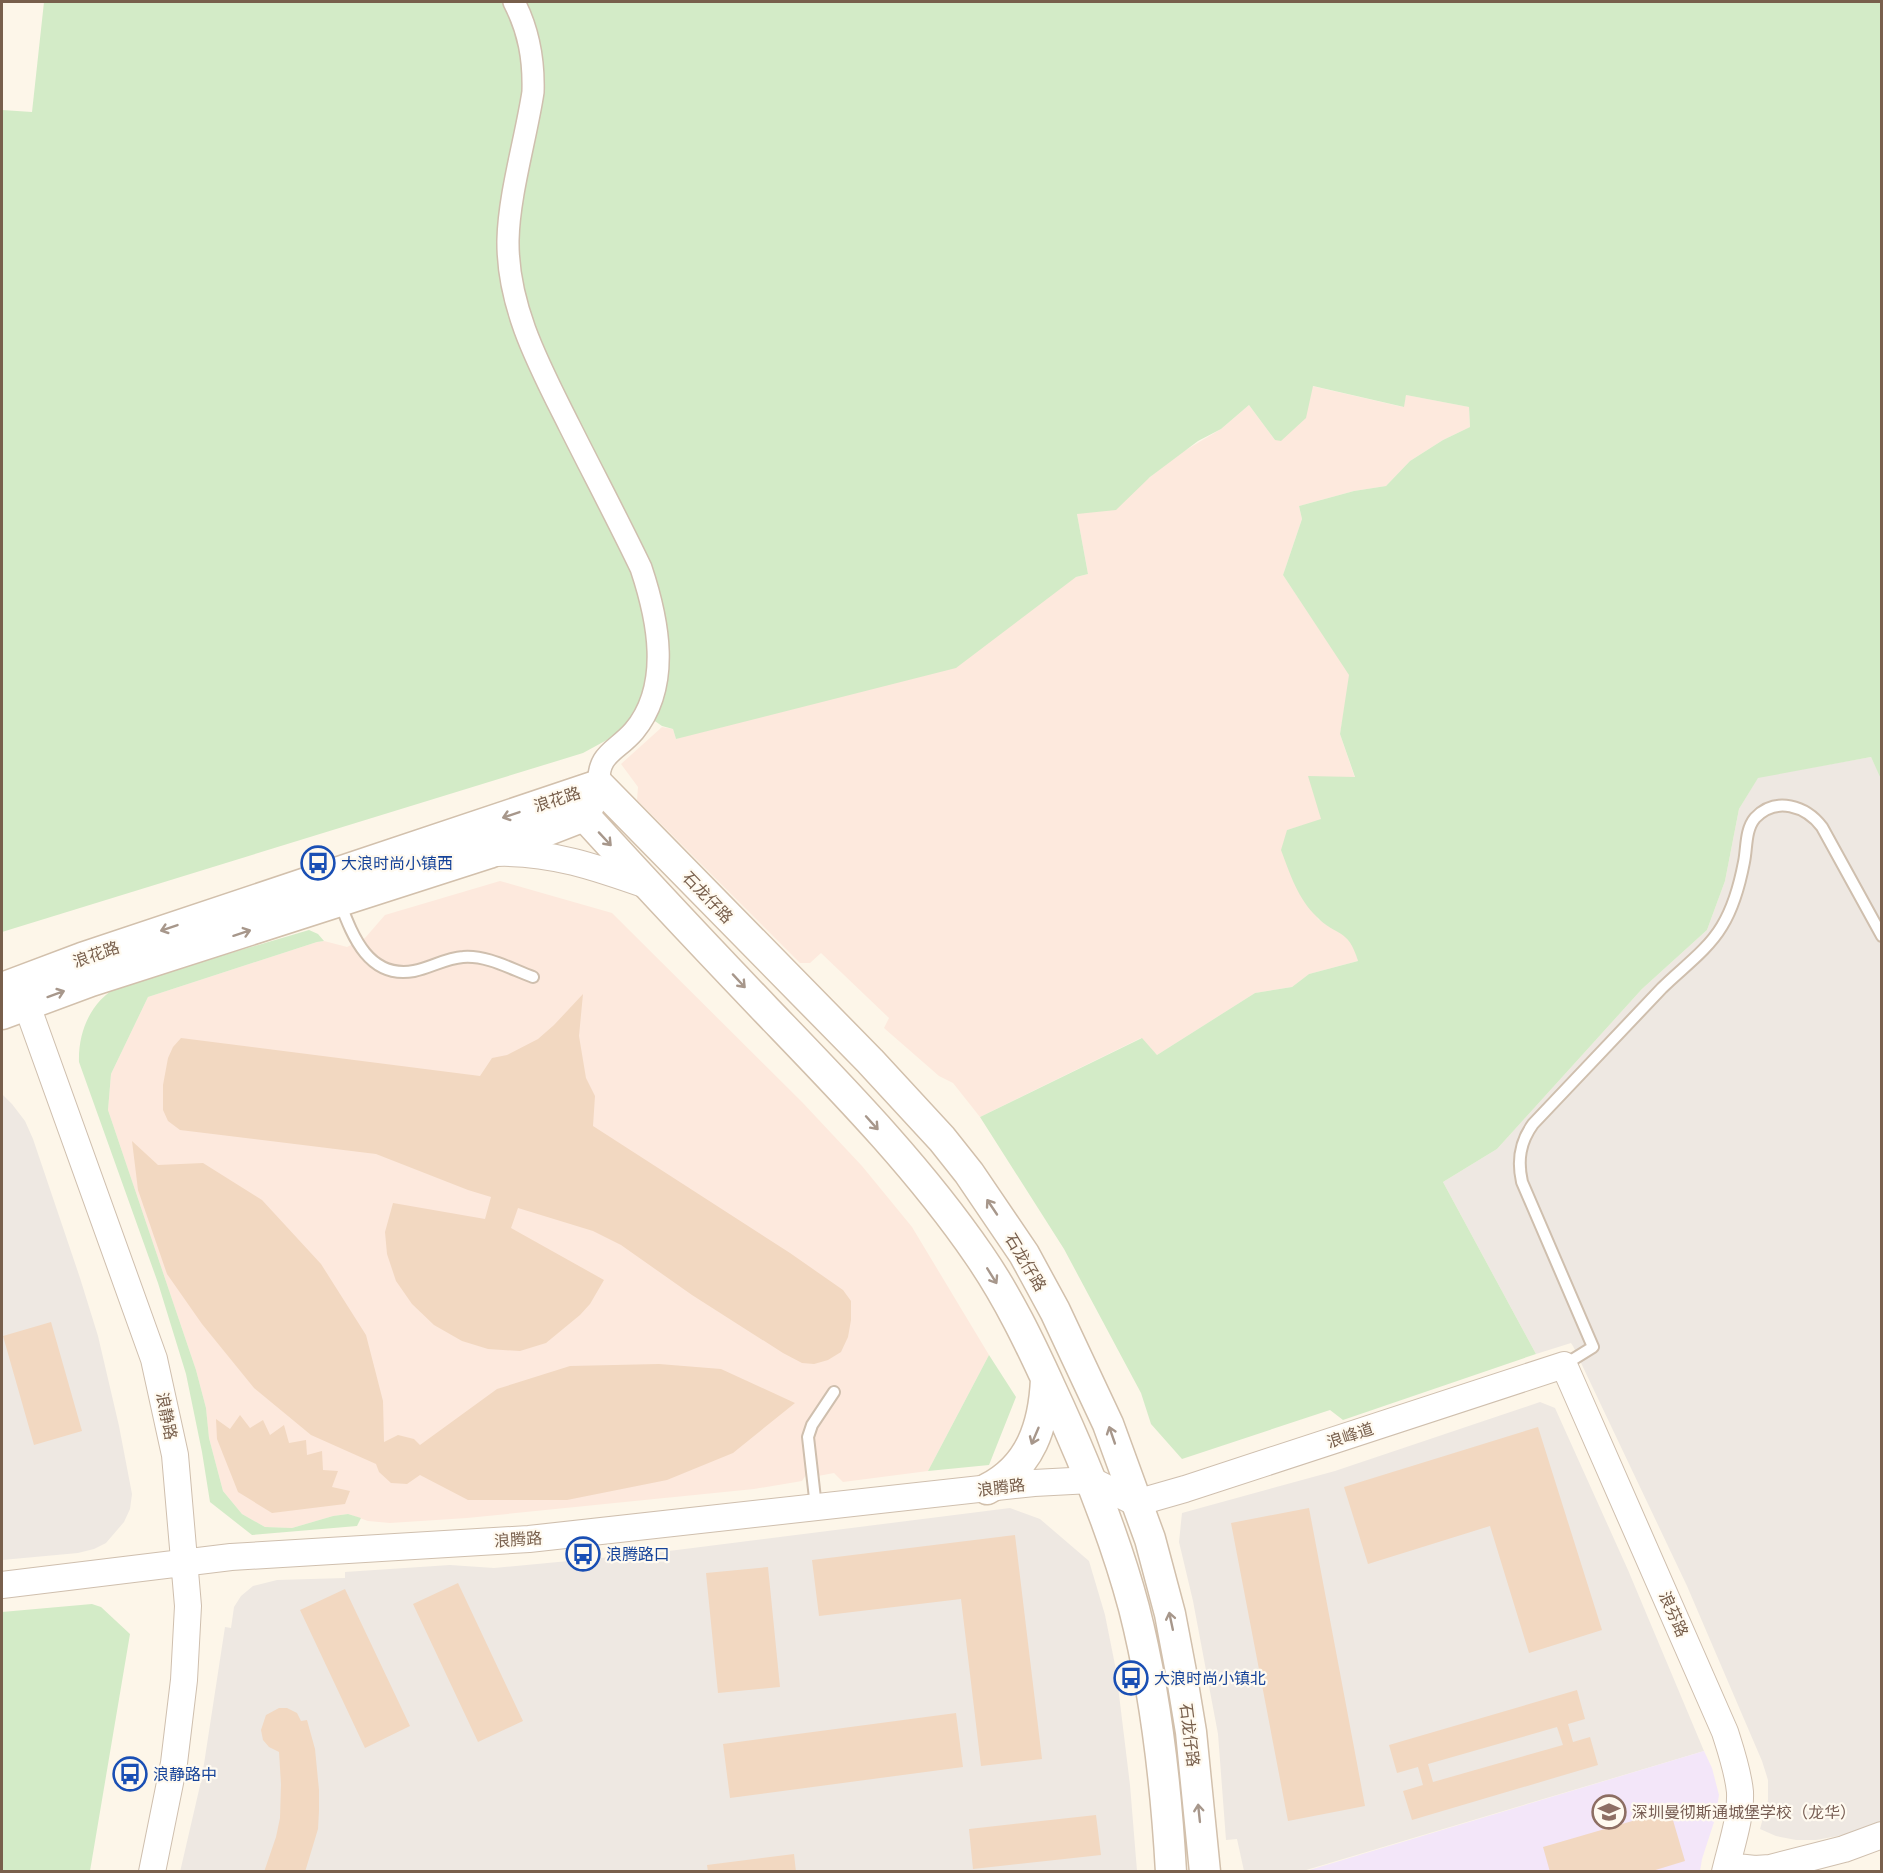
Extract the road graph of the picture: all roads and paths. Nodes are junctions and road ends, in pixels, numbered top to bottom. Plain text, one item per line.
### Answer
1 (514, 2) edge
2 (599, 785) junction
3 (575, 806) junction
4 (489, 853) junction
5 (649, 886) junction
6 (339, 901) junction
7 (1881, 936) edge
8 (533, 977) dead end
9 (12, 997) edge
10 (1564, 1365) junction
11 (1046, 1379) junction
12 (834, 1392) dead end
13 (1090, 1480) junction
14 (987, 1489) junction
15 (1136, 1503) junction
16 (816, 1507) junction
17 (184, 1562) junction
18 (2, 1585) edge
19 (1881, 1835) edge
20 (1726, 1869) edge
21 (152, 1872) edge
22 (1171, 1872) edge
23 (1205, 1872) edge

1 - 2 street
2 - 3 main road, 浪花路
15 -> 2 main road, 石龙仔路
3 - 4 main road, 浪花路
3 -> 5 main road, 石龙仔路
3 -> 9 main road, 浪花路
4 - 5 street
4 - 6 main road, 浪花路
5 -> 11 main road, 石龙仔路
6 - 8 lane
9 -> 6 main road, 浪花路
7 - 10 lane
9 - 17 street, 浪静路
10 - 15 street, 浪峰道
10 - 20 street, 浪芬路
11 - 13 main road, 石龙仔路
11 -> 14 main road
12 - 16 lane
13 - 14 street, 浪腾路
13 - 15 street, 浪腾路
13 - 22 main road, 石龙仔路
14 - 16 street, 浪腾路
23 -> 15 main road, 石龙仔路
16 - 17 street, 浪腾路
17 - 18 street, 浪腾路
17 - 21 street, 浪静路
19 - 20 street

